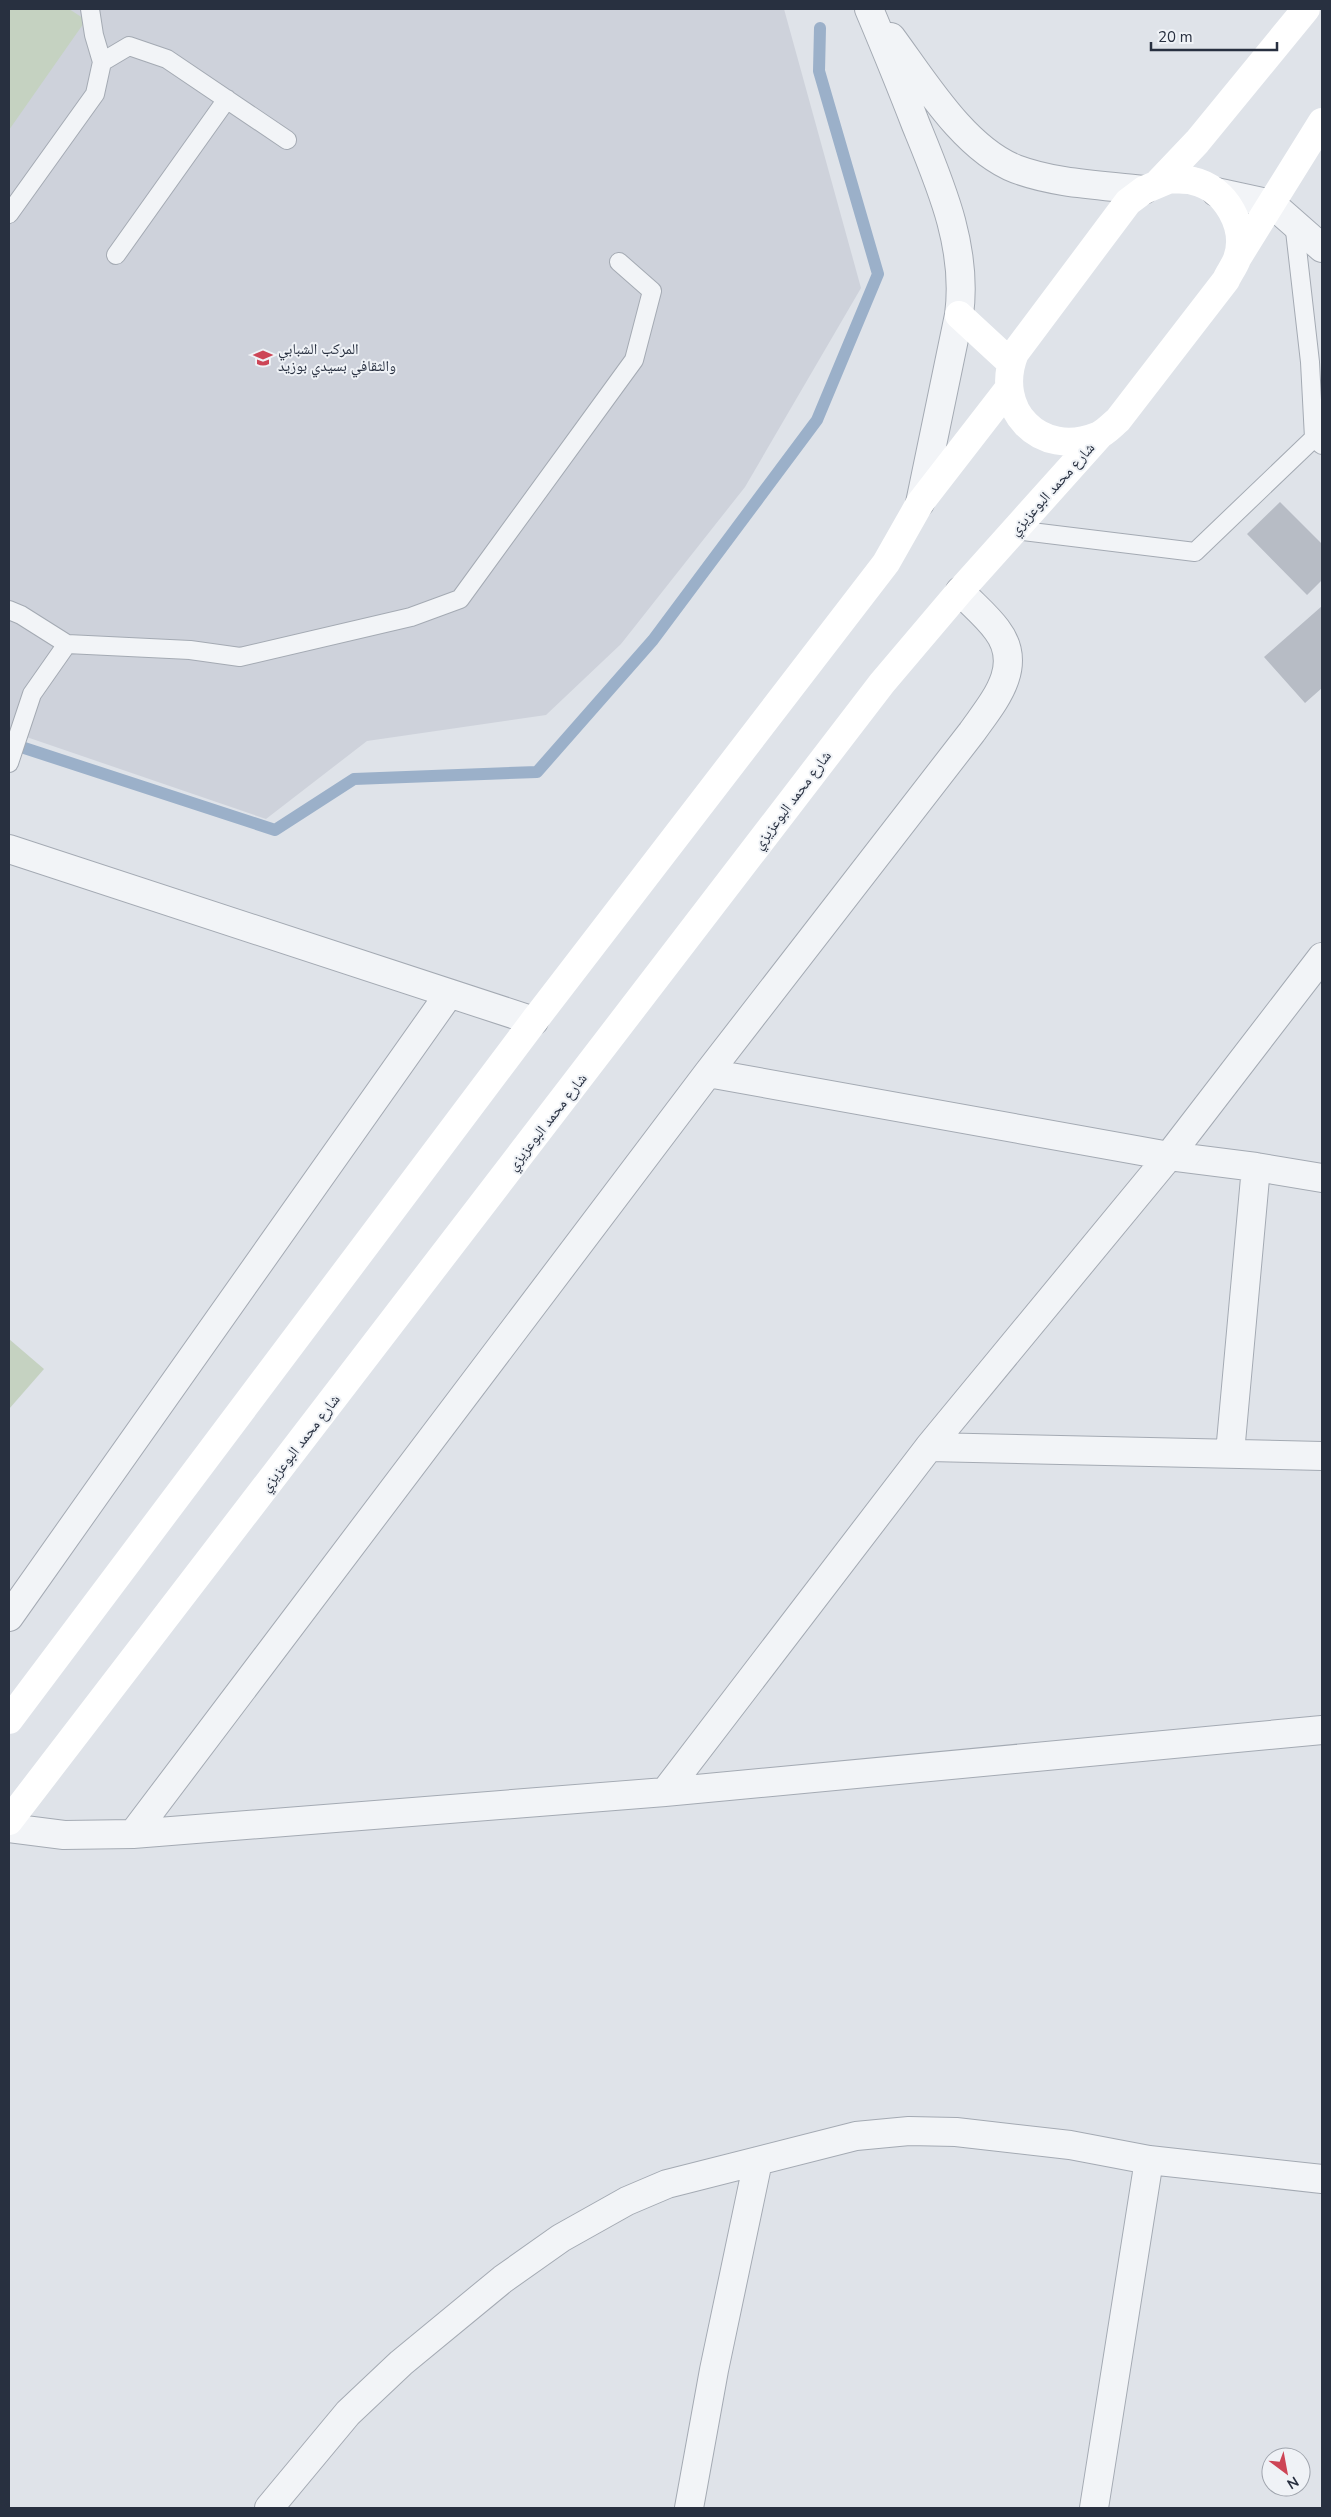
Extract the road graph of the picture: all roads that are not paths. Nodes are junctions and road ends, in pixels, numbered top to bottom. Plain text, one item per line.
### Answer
1 (90, 9) edge
2 (870, 9) edge
3 (1306, 9) edge
4 (102, 62) junction
5 (227, 99) junction
6 (1322, 122) edge
7 (287, 140) dead end
8 (1151, 186) junction
9 (1216, 192) junction
10 (1272, 204) junction
11 (9, 214) edge
12 (1294, 222) junction
13 (1322, 248) edge
14 (116, 255) dead end
15 (1237, 258) junction
16 (619, 262) dead end
17 (959, 315) junction
18 (1010, 375) junction
19 (1099, 436) junction
20 (1318, 442) edge
21 (920, 503) junction
22 (1015, 530) junction
23 (960, 591) junction
24 (9, 610) edge
25 (67, 644) junction
26 (9, 763) edge
27 (9, 849) edge
28 (1322, 957) edge
29 (449, 994) junction
30 (534, 1021) junction
31 (708, 1073) junction
32 (1169, 1156) junction
33 (1256, 1167) junction
34 (1322, 1178) edge
35 (929, 1446) junction
36 (1230, 1453) junction
37 (1322, 1456) edge
38 (9, 1617) edge
39 (9, 1720) edge
40 (1322, 1730) edge
41 (665, 1792) junction
42 (9, 1821) edge
43 (9, 1828) edge
44 (134, 1834) junction
45 (1149, 2160) junction
46 (758, 2161) junction
47 (1322, 2179) edge
48 (269, 2508) edge
49 (689, 2508) edge
50 (1094, 2508) edge

1 - 4 lane
2 - 8 street
2 - 17 street
3 - 8 main road
4 - 5 lane
4 - 11 lane
5 - 7 lane
5 - 14 lane
6 - 10 main road
8 - 9 main road
8 - 18 main road
9 - 10 street
9 - 15 main road
10 - 12 street
10 - 15 main road
12 - 13 street
12 - 20 lane
15 - 19 main road, شارع محمد البوعزيزي
16 - 25 lane
17 - 18 main road
17 - 21 street
18 - 19 main road
18 - 21 main road
19 - 22 main road, شارع محمد البوعزيزي
20 - 22 lane
21 - 30 main road
22 - 23 main road, شارع محمد البوعزيزي
23 - 31 street
23 - 42 main road, شارع محمد البوعزيزي
24 - 25 lane
25 - 26 lane
27 - 29 street
28 - 32 street
29 - 30 street
29 - 38 street
30 - 39 main road
31 - 32 street
31 - 44 street
32 - 33 street
32 - 35 street
33 - 34 street
33 - 36 street
35 - 36 street
35 - 41 street
36 - 37 street
40 - 41 street
41 - 44 street
43 - 44 street
45 - 46 street
45 - 47 street
45 - 50 street
46 - 48 street
46 - 49 street

